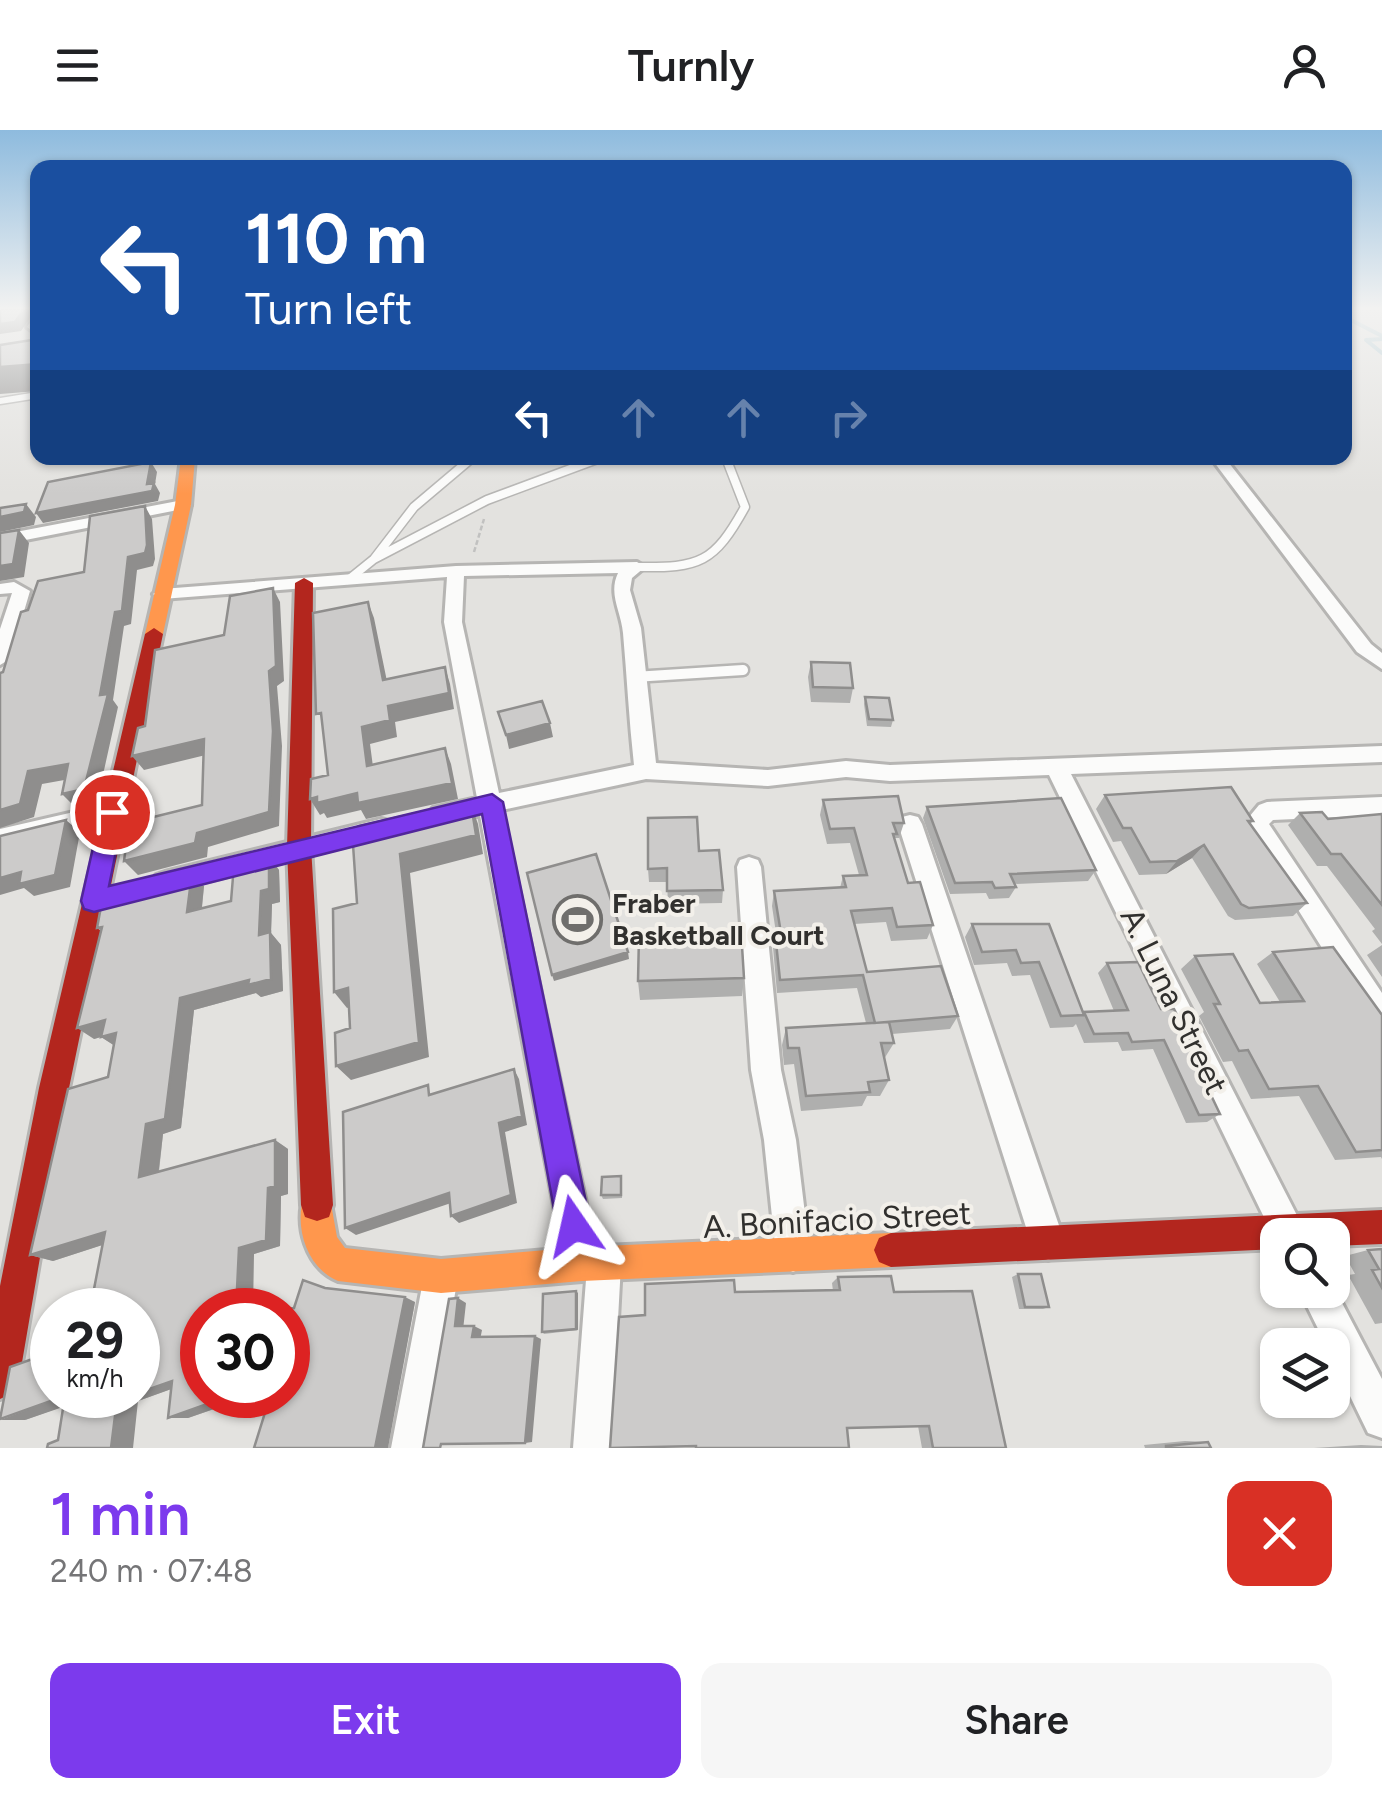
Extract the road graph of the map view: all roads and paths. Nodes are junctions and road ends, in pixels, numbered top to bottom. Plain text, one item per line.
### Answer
1 (30, 396) edge
2 (0, 402) edge
3 (187, 465) edge
4 (464, 465) edge
5 (581, 465) edge
6 (729, 465) edge
7 (1223, 465) edge
8 (487, 500) junction
9 (183, 505) junction
10 (0, 540) edge
11 (374, 559) junction
12 (637, 568) junction
13 (456, 571) junction
14 (348, 580) junction
15 (304, 583) junction
16 (0, 589) edge
17 (162, 594) junction
18 (0, 659) edge
19 (1382, 663) edge
20 (744, 670) dead end
21 (634, 676) junction
22 (1382, 754) edge
23 (1056, 767) junction
24 (646, 771) junction
25 (492, 802) junction
26 (1382, 806) edge
27 (112, 812) junction
28 (910, 824) dead end
29 (0, 839) edge
30 (299, 847) junction
31 (748, 867) dead end
32 (150, 886) edge
33 (1382, 1018) edge
34 (1282, 1218) edge
35 (1382, 1227) edge
36 (1350, 1229) edge
37 (1260, 1234) edge
38 (1048, 1242) junction
39 (14, 1247) edge
40 (793, 1254) junction
41 (593, 1264) junction
42 (441, 1276) junction
43 (1326, 1308) edge
44 (0, 1380) edge
45 (1382, 1419) edge
46 (410, 1448) edge
47 (592, 1448) edge

1 - 2 lane
3 - 9 street
4 - 11 lane
5 - 8 lane
6 - 12 lane
7 - 19 street
8 - 11 lane
8 - 13 path
9 - 10 street
9 - 17 street
11 - 14 lane
12 - 13 street
12 - 21 street
13 - 14 street
13 - 25 street
14 - 15 street
15 - 17 street
15 - 30 street
16 - 18 street
17 - 27 street
20 - 21 lane
21 - 24 street
22 - 23 street
23 - 24 street
23 - 34 street, A. Luna Street
24 - 25 street
25 - 30 street
25 - 41 street
26 - 33 street
27 - 29 street
27 - 39 street
28 - 38 street
30 - 32 street
30 - 42 street, A. Bonifacio Street
31 - 40 street
35 - 36 street, A. Bonifacio Street
37 - 38 street, A. Bonifacio Street
38 - 40 street, A. Bonifacio Street
39 - 44 street
40 - 41 street, A. Bonifacio Street
41 - 42 street, A. Bonifacio Street
41 - 47 street
42 - 46 street
43 - 45 street

